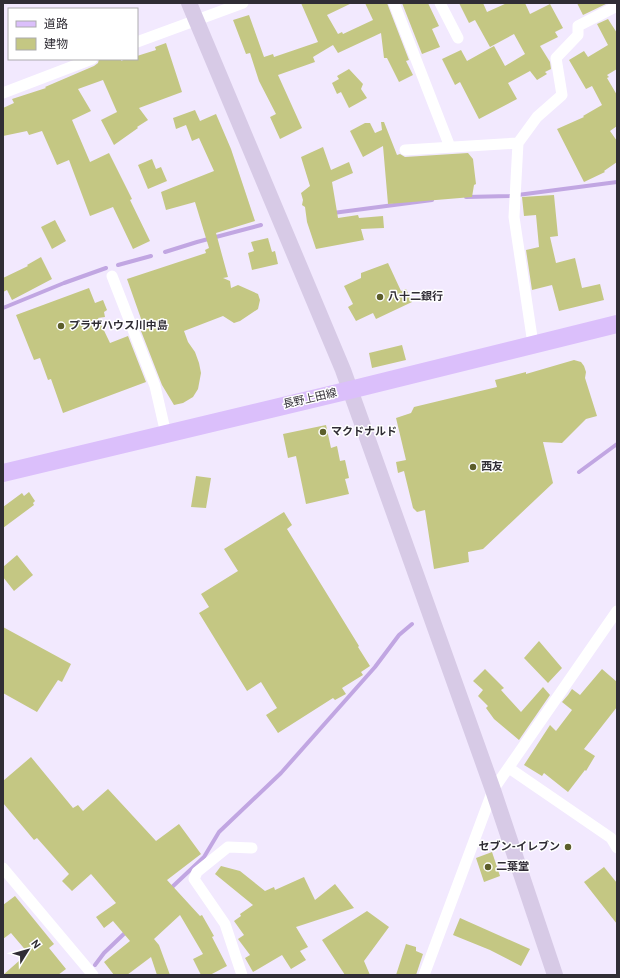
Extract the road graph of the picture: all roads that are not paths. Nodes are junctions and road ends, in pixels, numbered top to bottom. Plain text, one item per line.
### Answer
1 (189, 3) edge
2 (243, 3) edge
3 (394, 3) edge
4 (440, 3) edge
5 (616, 9) edge
6 (197, 19) junction
7 (458, 38) dead end
8 (138, 42) edge
9 (89, 60) edge
10 (3, 93) edge
11 (518, 143) junction
12 (450, 147) junction
13 (405, 150) dead end
14 (112, 276) dead end
15 (617, 324) edge
16 (533, 344) junction
17 (350, 390) junction
18 (166, 434) junction
19 (3, 473) edge
20 (617, 611) edge
21 (509, 768) junction
22 (493, 790) junction
23 (252, 848) dead end
24 (617, 848) edge
25 (3, 868) edge
26 (93, 975) edge
27 (242, 975) edge
28 (424, 975) edge
29 (555, 975) edge

1 - 6 street
2 - 6 street
3 - 12 street
4 - 7 street
5 - 11 street
6 - 8 street
6 - 17 street
9 - 10 street
11 - 12 street
11 - 16 street
12 - 13 street
14 - 18 street
15 - 16 main road, 長野上田線
16 - 17 main road, 長野上田線
17 - 18 main road, 長野上田線
17 - 22 street
18 - 19 main road, 長野上田線
20 - 21 street
21 - 22 street
21 - 24 street
22 - 28 street
22 - 29 street
23 - 27 street
25 - 26 street

